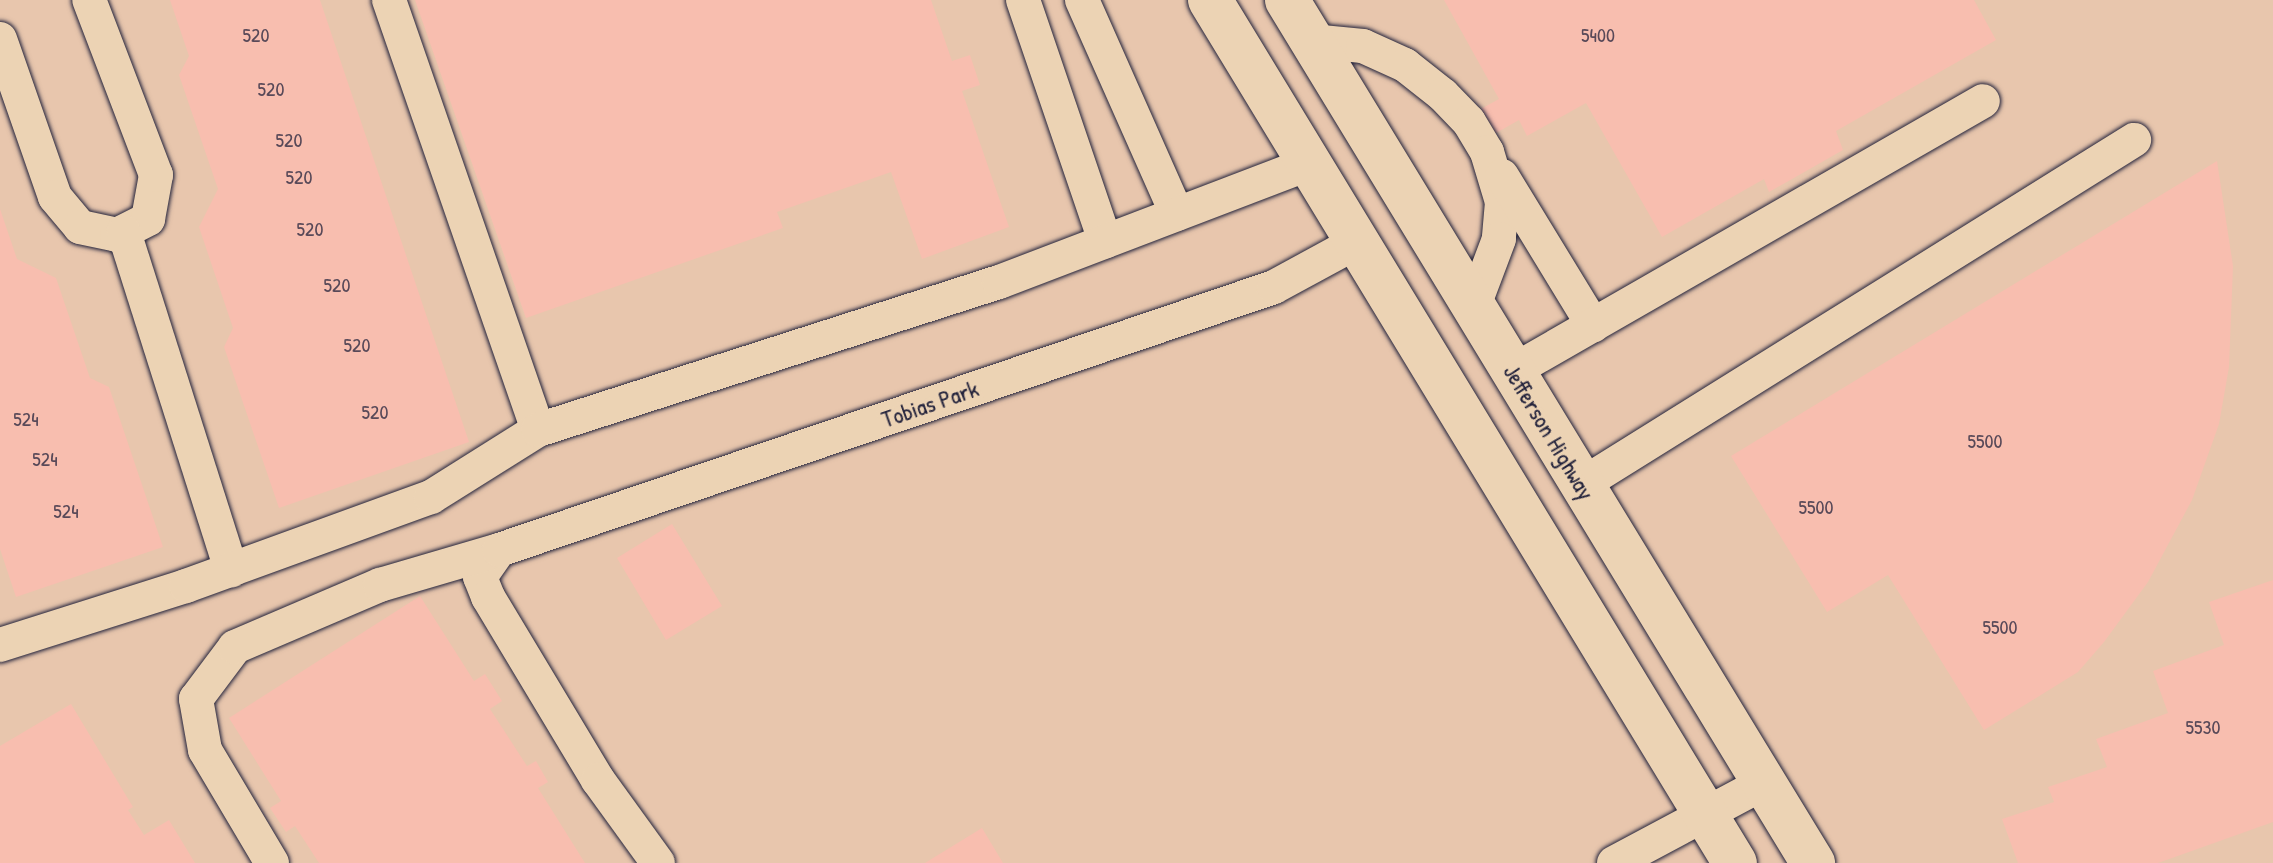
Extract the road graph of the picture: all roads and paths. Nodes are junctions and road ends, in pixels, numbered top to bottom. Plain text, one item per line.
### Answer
1 (89, 0) edge
2 (389, 0) edge
3 (1023, 0) edge
4 (1082, 0) edge
5 (1210, 0) edge
6 (1287, 0) edge
7 (0, 39) edge
8 (1311, 41) junction
9 (1983, 101) dead end
10 (2134, 140) dead end
11 (1487, 152) junction
12 (1308, 164) junction
13 (1177, 214) junction
14 (124, 232) junction
15 (1105, 241) junction
16 (1355, 243) junction
17 (1473, 308) junction
18 (1593, 325) junction
19 (1511, 372) junction
20 (538, 430) junction
21 (1581, 485) junction
22 (499, 550) junction
23 (231, 570) junction
24 (0, 645) edge
25 (1764, 783) junction
26 (1706, 815) junction
27 (272, 863) edge
28 (658, 863) edge
29 (1614, 863) edge
30 (1735, 863) edge
31 (1813, 863) edge

1 - 14 lane
2 - 20 lane
3 - 15 lane
4 - 13 lane
5 - 12 main road
6 - 8 main road, Jefferson Highway
7 - 14 lane
8 - 11 lane
8 - 17 main road, Jefferson Highway
9 - 18 lane
10 - 21 lane
11 - 17 lane
11 - 18 lane
12 - 13 lane
12 - 16 main road
13 - 15 lane
14 - 23 lane
15 - 20 lane
16 - 22 lane, Tobias Park
16 - 26 main road
17 - 19 main road, Jefferson Highway
18 - 19 lane
19 - 21 main road, Jefferson Highway
20 - 23 lane
21 - 25 main road, Jefferson Highway
22 - 27 lane, Tobias Park
22 - 28 lane
23 - 24 lane
25 - 26 lane
25 - 31 main road, Jefferson Highway
26 - 29 lane
26 - 30 main road

